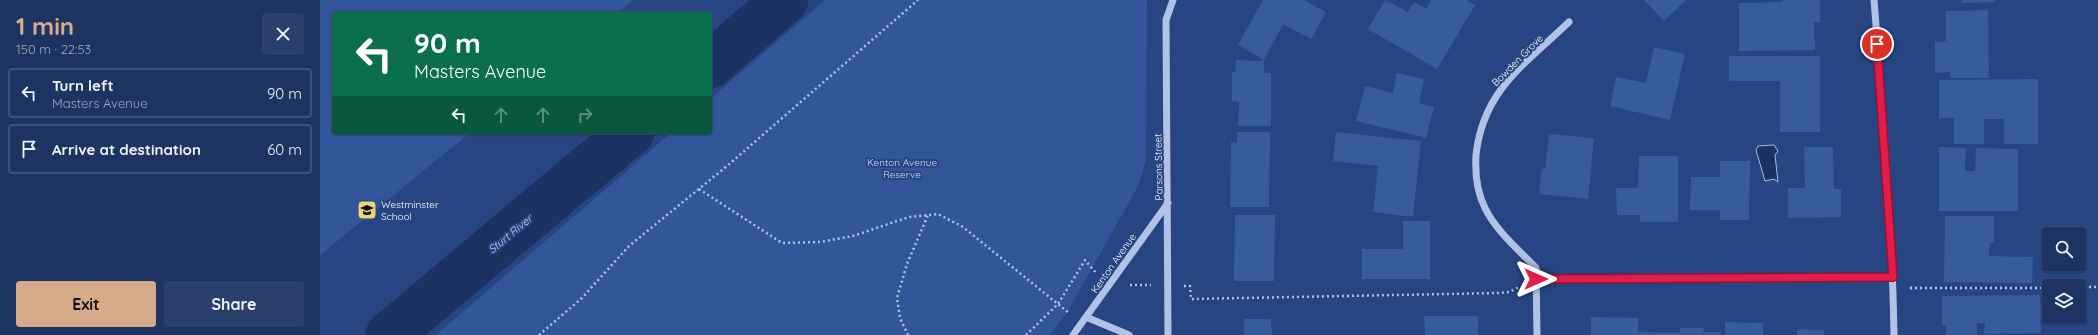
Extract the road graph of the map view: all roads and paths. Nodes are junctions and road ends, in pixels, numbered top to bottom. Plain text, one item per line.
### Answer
1 (918, 0) edge
2 (1173, 0) edge
3 (1874, 0) edge
4 (1569, 22) dead end
5 (699, 189) junction
6 (1168, 202) junction
7 (928, 214) junction
8 (1893, 277) junction
9 (1536, 279) junction
10 (1109, 285) junction
11 (1168, 285) junction
12 (2098, 287) edge
13 (1893, 288) junction
14 (2042, 288) edge
15 (2086, 288) edge
16 (1058, 304) junction
17 (1084, 320) junction
18 (539, 335) edge
19 (908, 335) edge
20 (1026, 335) edge
21 (1073, 335) edge
22 (1129, 335) edge
23 (1168, 335) edge
24 (1536, 335) edge
25 (1894, 335) edge

1 - 5 path
2 - 6 street, Parsons Street
3 - 8 street
4 - 9 street, Bowden Grove
5 - 7 path
5 - 18 path
6 - 10 street, Kenton Avenue
6 - 11 street, Parsons Street
7 - 16 path
7 - 19 path
8 - 9 street
8 - 13 street
9 - 11 path
9 - 24 street, Bowden Grove
10 - 11 path
10 - 16 path
10 - 17 street, Kenton Avenue
11 - 23 street, Parsons Street
12 - 15 path
13 - 14 path
13 - 25 street
16 - 17 path
16 - 20 path
17 - 21 street, Kenton Avenue
17 - 22 street

